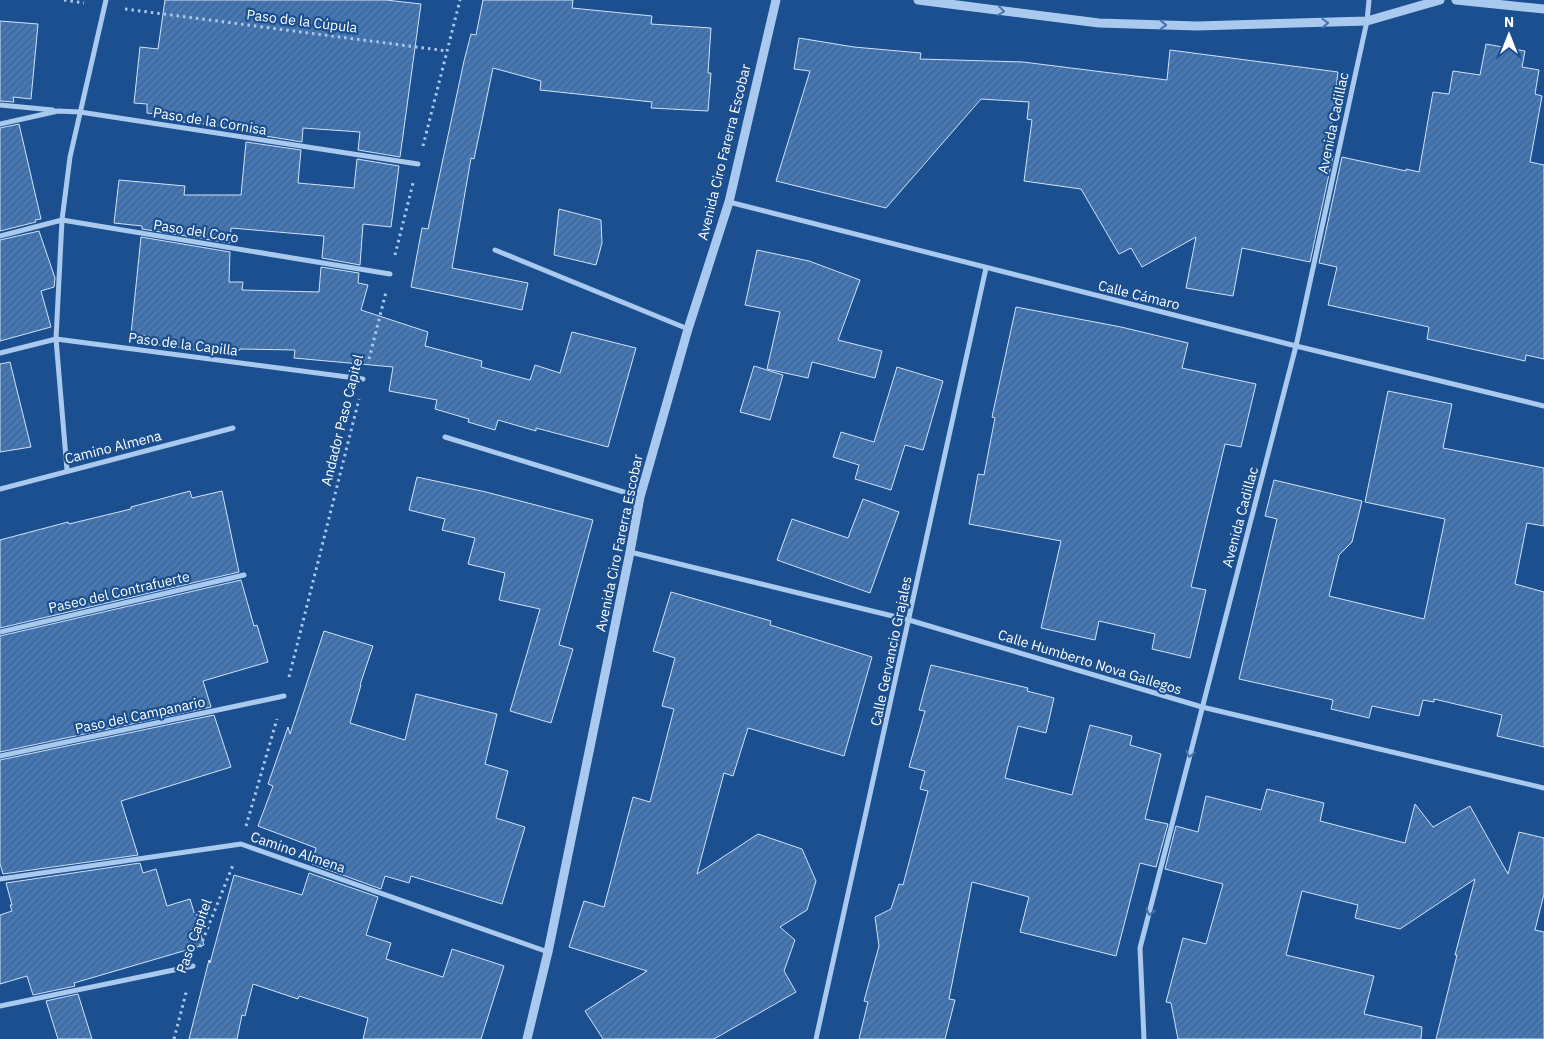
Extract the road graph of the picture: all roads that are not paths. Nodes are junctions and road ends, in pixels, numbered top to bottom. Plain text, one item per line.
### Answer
1 (106, 0) edge
2 (776, 0) edge
3 (918, 0) edge
4 (1370, 0) edge
5 (1440, 0) edge
6 (1456, 0) edge
7 (1544, 9) edge
8 (1367, 21) junction
9 (0, 105) edge
10 (58, 111) junction
11 (80, 112) junction
12 (0, 124) edge
13 (418, 164) road end
14 (728, 202) junction
15 (62, 220) junction
16 (0, 236) edge
17 (495, 250) dead end
18 (986, 268) junction
19 (390, 274) road end
20 (688, 329) junction
21 (56, 339) junction
22 (1296, 346) junction
23 (0, 353) edge
24 (364, 379) road end
25 (1544, 406) edge
26 (233, 428) dead end
27 (445, 437) dead end
28 (67, 470) junction
29 (0, 489) edge
30 (640, 497) junction
31 (630, 552) junction
32 (244, 574) dead end
33 (910, 620) junction
34 (0, 632) edge
35 (284, 696) road end
36 (1202, 707) junction
37 (0, 756) edge
38 (1544, 788) edge
39 (0, 880) edge
40 (548, 952) junction
41 (193, 966) road end
42 (0, 1006) edge
43 (527, 1039) edge
44 (816, 1039) edge
45 (1144, 1039) edge

1 - 11 street
2 - 14 street, Avenida Ciro Farerra Escobar
3 -> 8 street
4 - 8 street, Avenida Cadillac
5 - 8 street
6 - 7 street
8 - 22 street, Avenida Cadillac
9 - 10 street
10 - 11 street, Paso de la Cornisa
10 - 12 street, Paso de la Cornisa
11 - 13 street, Paso de la Cornisa
11 - 15 street
14 - 18 street, Calle Cámaro
14 - 20 street, Avenida Ciro Farerra Escobar
15 - 16 street, Paso del Coro
15 - 19 street, Paso del Coro
15 - 21 street
17 - 20 street
18 - 22 street, Calle Cámaro
18 - 33 street, Calle Gervancio Grajales
20 - 30 street, Avenida Ciro Farerra Escobar
21 - 23 street, Paso de la Capilla
21 - 24 street, Paso de la Capilla
21 - 28 street
22 - 25 street, Calle Cámaro
22 - 36 street, Avenida Cadillac
26 - 28 street, Camino Almena
27 - 30 street
28 - 29 street, Camino Almena
30 - 31 street, Avenida Ciro Farerra Escobar
31 - 33 street, Calle Humberto Nova Gallegos
31 - 40 street, Avenida Ciro Farerra Escobar
32 - 34 street, Paseo del Contrafuerte
33 - 36 street, Calle Humberto Nova Gallegos
33 - 44 street, Calle Gervancio Grajales
35 - 37 street, Paso del Campanario
36 - 38 street, Calle Humberto Nova Gallegos
36 -> 45 street, Avenida Cadillac
39 - 40 street, Camino Almena
40 - 43 street, Avenida Ciro Farerra Escobar
41 - 42 street

